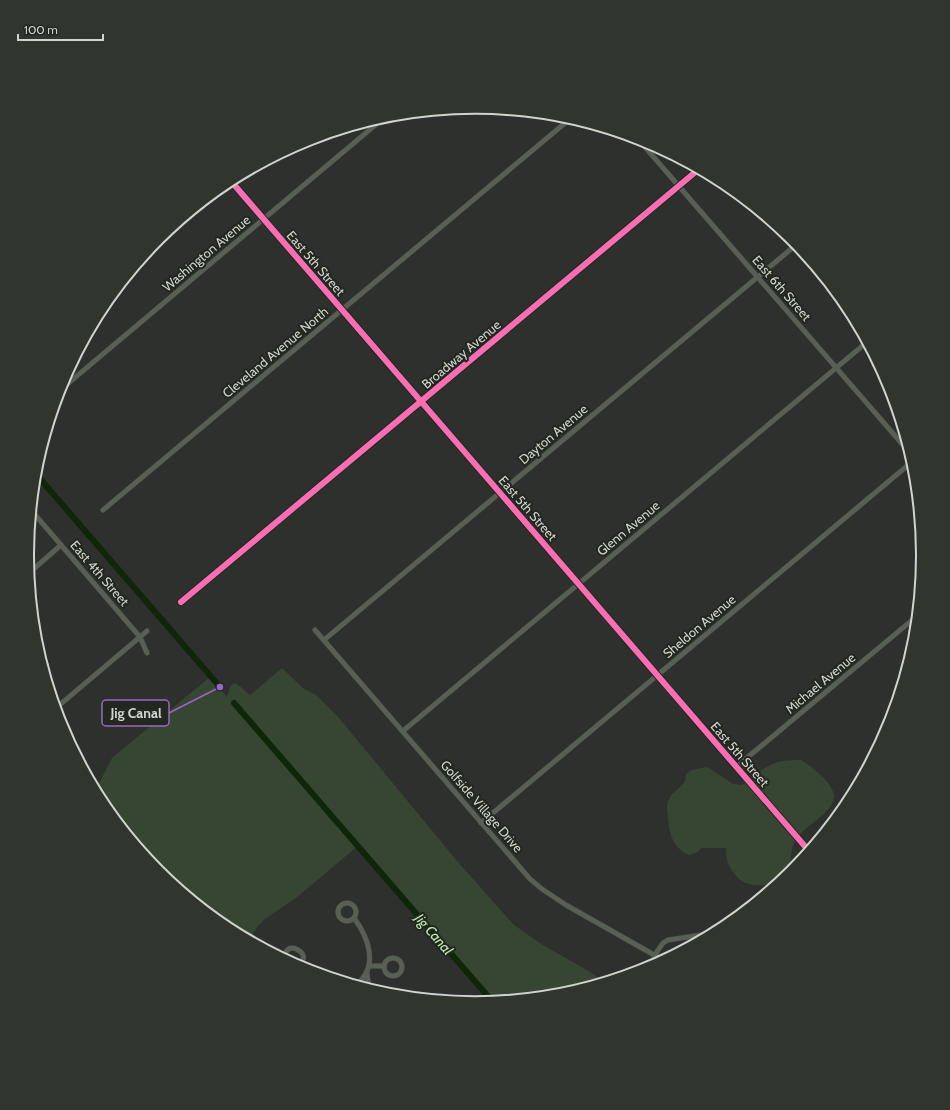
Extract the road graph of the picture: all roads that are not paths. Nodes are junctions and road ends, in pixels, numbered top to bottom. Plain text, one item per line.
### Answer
1 (565, 123) edge
2 (375, 126) edge
3 (648, 150) edge
4 (694, 172) edge
5 (235, 185) edge
6 (679, 186) junction
7 (264, 219) junction
8 (792, 248) edge
9 (758, 277) junction
10 (342, 310) junction
11 (863, 345) edge
12 (836, 368) junction
13 (70, 382) edge
14 (421, 401) junction
15 (902, 443) edge
16 (907, 466) edge
17 (500, 492) junction
18 (103, 510) dead end
19 (36, 516) edge
20 (62, 545) junction
21 (34, 568) edge
22 (579, 584) junction
23 (181, 602) dead end
24 (911, 621) edge
25 (316, 630) dead end
26 (147, 631) dead end
27 (140, 637) junction
28 (324, 640) junction
29 (148, 653) dead end
30 (657, 675) junction
31 (60, 705) edge
32 (403, 731) junction
33 (736, 767) junction
34 (481, 823) junction
35 (806, 847) edge
36 (354, 918) junction
37 (697, 936) edge
38 (286, 953) edge
39 (654, 956) joint
40 (302, 960) edge
41 (369, 966) junction
42 (384, 966) dead end
43 (367, 973) junction
44 (360, 981) edge
45 (367, 983) edge

1 - 10 street, Cleveland Avenue North
2 - 7 street, Washington Avenue
3 - 6 street, East 6th Street
4 - 6 street, Broadway Avenue
5 - 7 street, East 5th Street
6 - 9 street, East 6th Street
6 - 14 street, Broadway Avenue
7 - 10 street, East 5th Street
7 - 13 street, Washington Avenue
8 - 9 street, Dayton Avenue
9 - 12 street, East 6th Street
9 - 17 street, Dayton Avenue
10 - 14 street, East 5th Street
10 - 18 street, Cleveland Avenue North
11 - 12 street, Glenn Avenue
12 - 15 street, East 6th Street
12 - 22 street, Glenn Avenue
14 - 17 street, East 5th Street
14 - 23 street, Broadway Avenue
16 - 30 street, Sheldon Avenue
17 - 22 street, East 5th Street
17 - 28 street, Dayton Avenue
19 - 20 street, East 4th Street
20 - 21 street
20 - 27 street, East 4th Street
22 - 30 street, East 5th Street
22 - 32 street, Glenn Avenue
24 - 33 street, Michael Avenue
25 - 28 street, Golfside Village Drive
26 - 27 street
27 - 29 street, East 4th Street
27 - 31 street
28 - 32 street, Golfside Village Drive
30 - 33 street, East 5th Street
30 - 34 street, Sheldon Avenue
32 - 34 street, Golfside Village Drive
33 - 35 street, East 5th Street
34 - 39 street, Golfside Village Drive
36 - 36 street
36 - 41 street
37 - 39 street
38 - 40 street
41 - 42 street
41 - 43 street
43 - 44 street
43 - 45 street

